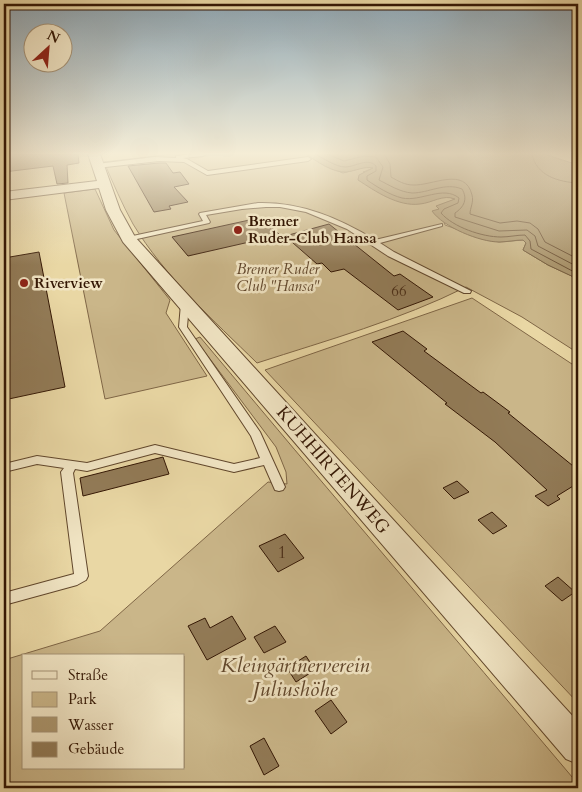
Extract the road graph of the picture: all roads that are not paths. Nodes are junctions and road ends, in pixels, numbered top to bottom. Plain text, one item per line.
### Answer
1 (21, 191) edge
2 (106, 191) edge
3 (4, 196) edge
4 (440, 225) dead end
5 (128, 239) junction
6 (374, 242) junction
7 (467, 291) dead end
8 (185, 304) junction
9 (267, 460) junction
10 (72, 464) junction
11 (4, 468) edge
12 (279, 487) dead end
13 (4, 599) edge
14 (578, 747) edge

1 - 3 street
2 - 5 street, KUHHIRTENWEG
4 - 6 lane
5 - 6 lane
5 - 8 street, KUHHIRTENWEG
6 - 7 lane
8 - 9 lane
8 - 14 street, KUHHIRTENWEG
9 - 10 lane
9 - 12 lane
10 - 11 lane
10 - 13 lane

